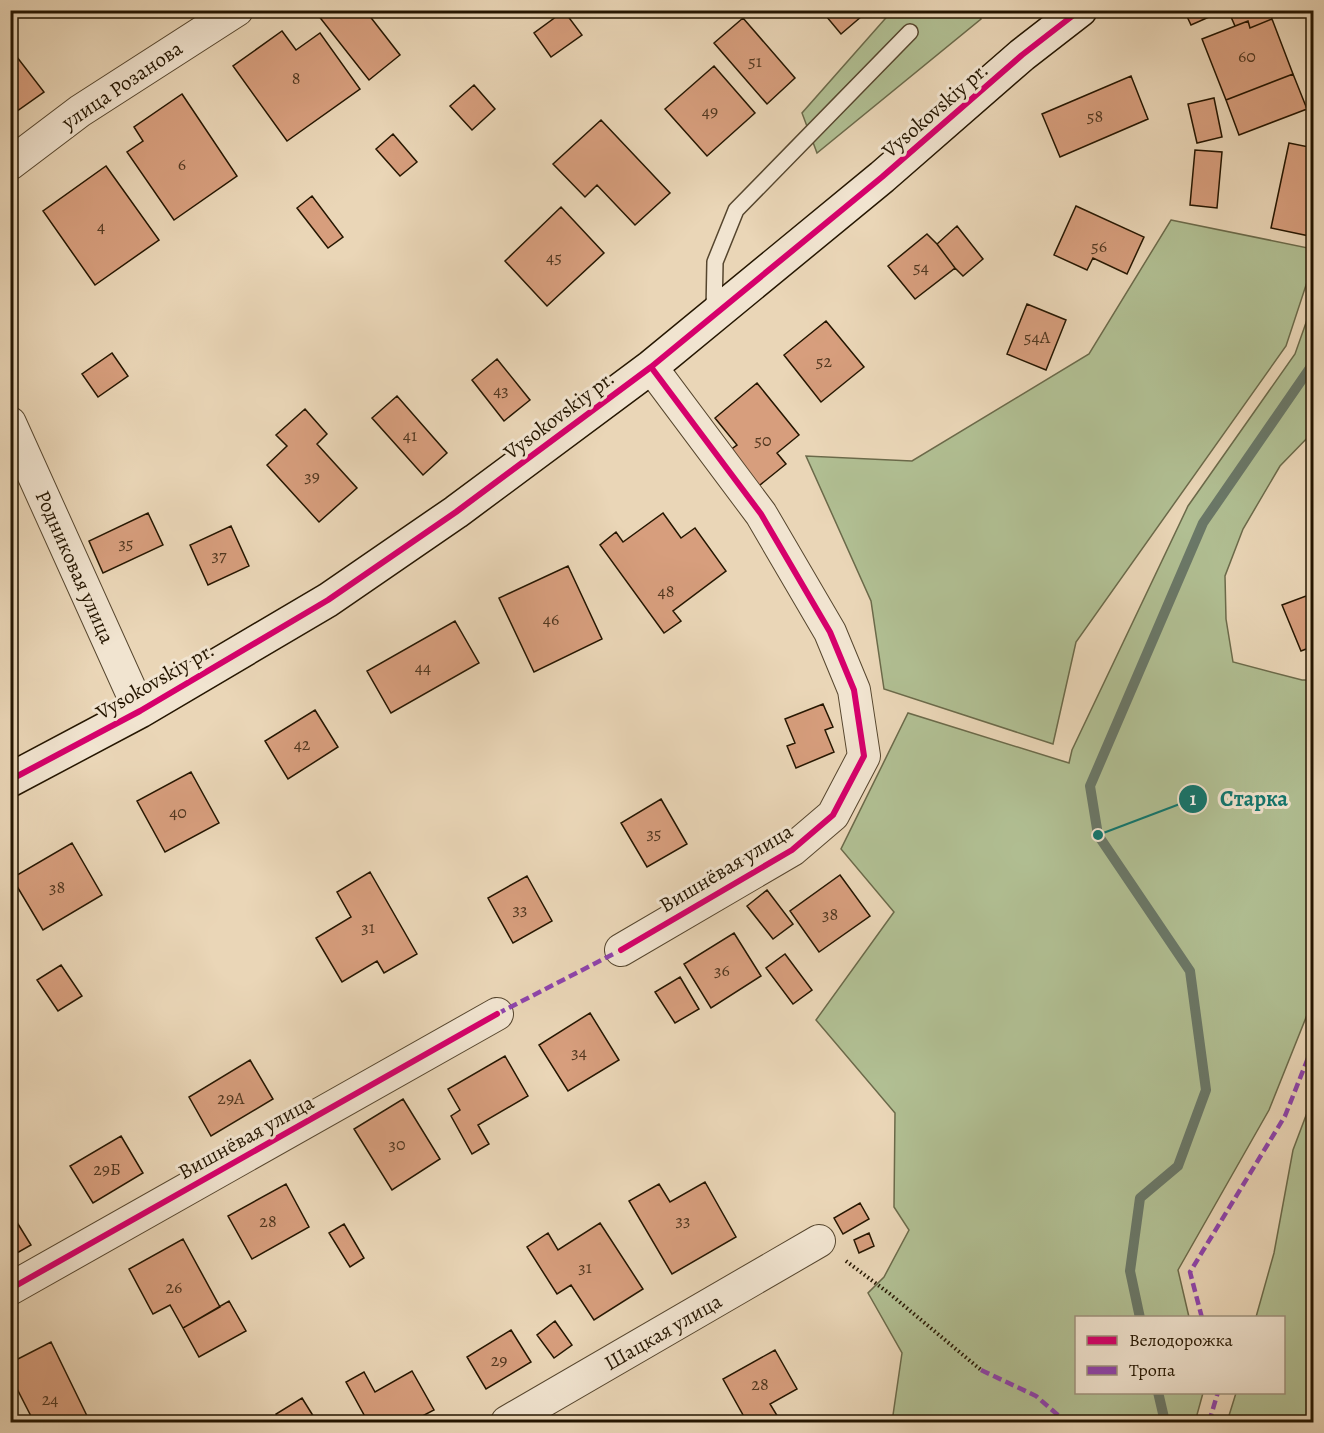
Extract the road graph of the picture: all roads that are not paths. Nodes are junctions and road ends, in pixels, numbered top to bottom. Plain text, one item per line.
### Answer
1 (237, 10) edge
2 (1080, 10) edge
3 (910, 32) dead end
4 (10, 164) edge
5 (714, 315) junction
6 (651, 367) junction
7 (10, 423) edge
8 (140, 711) junction
9 (10, 780) edge
10 (621, 950) dead end
11 (497, 1014) dead end
12 (819, 1241) road end
13 (10, 1289) edge
14 (507, 1422) edge

1 - 4 street, улица Розанова
2 - 5 street, Vysokovskiy pr.
3 - 5 lane
5 - 6 street, Vysokovskiy pr.
6 - 8 street, Vysokovskiy pr.
6 - 10 street, Вишнёвая улица
7 - 8 street, Родниковая улица
8 - 9 street, Vysokovskiy pr.
11 - 13 street, Вишнёвая улица
12 - 14 street, Шацкая улица

